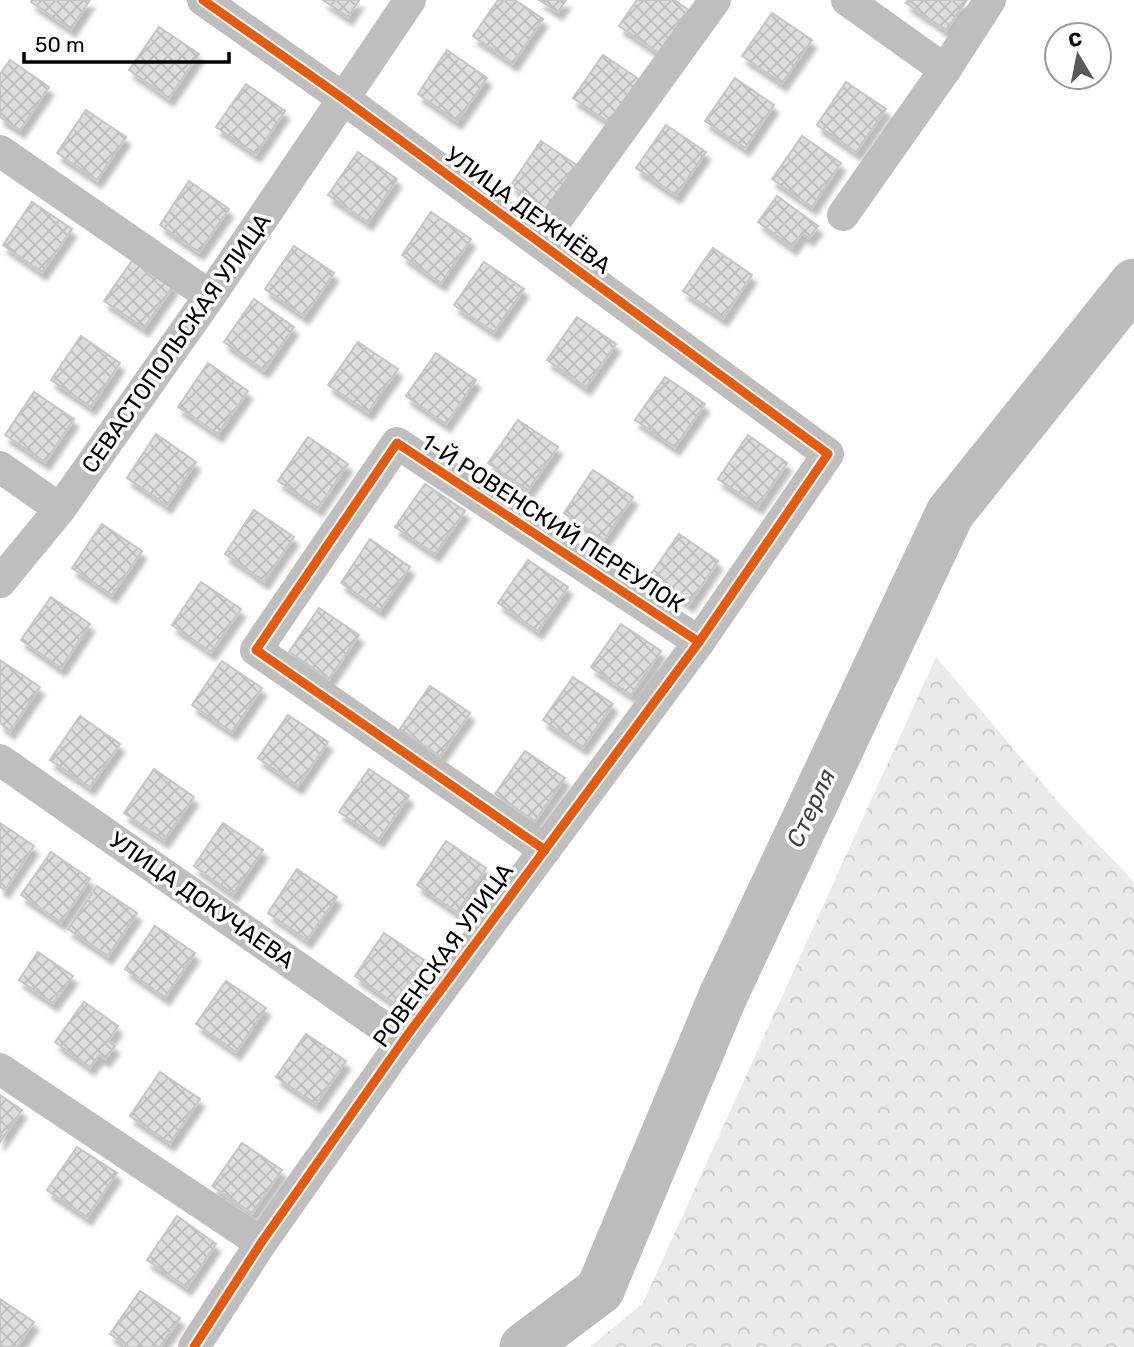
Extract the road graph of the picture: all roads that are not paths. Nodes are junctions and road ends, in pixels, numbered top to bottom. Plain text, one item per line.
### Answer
1 (203, 0) edge
2 (410, 0) edge
3 (715, 0) edge
4 (847, 0) edge
5 (990, 0) edge
6 (945, 70) junction
7 (344, 99) junction
8 (0, 151) edge
9 (842, 215) dead end
10 (540, 242) junction
11 (210, 296) junction
12 (828, 454) joint
13 (0, 467) edge
14 (61, 509) junction
15 (0, 582) edge
16 (699, 642) junction
17 (0, 760) edge
18 (545, 850) junction
19 (403, 1041) junction
20 (0, 1069) edge
21 (261, 1243) junction
22 (194, 1347) edge

1 - 7 street, УЛИЦА ДЕЖНЁВА
2 - 7 street, СЕВАСТОПОЛЬСКАЯ УЛИЦА
3 - 10 street
4 - 6 street
5 - 6 street
6 - 9 street
7 - 10 street, УЛИЦА ДЕЖНЁВА
7 - 11 street, СЕВАСТОПОЛЬСКАЯ УЛИЦА
8 - 11 street
10 - 12 street, УЛИЦА ДЕЖНЁВА
11 - 14 street, СЕВАСТОПОЛЬСКАЯ УЛИЦА
12 - 16 street, РОВЕНСКАЯ УЛИЦА
13 - 14 street
14 - 15 street, СЕВАСТОПОЛЬСКАЯ УЛИЦА
16 - 18 street, РОВЕНСКАЯ УЛИЦА
16 - 18 street, 1-Й РОВЕНСКИЙ ПЕРЕУЛОК
17 - 19 street, УЛИЦА ДОКУЧАЕВА
18 - 19 street, РОВЕНСКАЯ УЛИЦА
19 - 21 street, РОВЕНСКАЯ УЛИЦА
20 - 21 street
21 - 22 street, РОВЕНСКАЯ УЛИЦА

